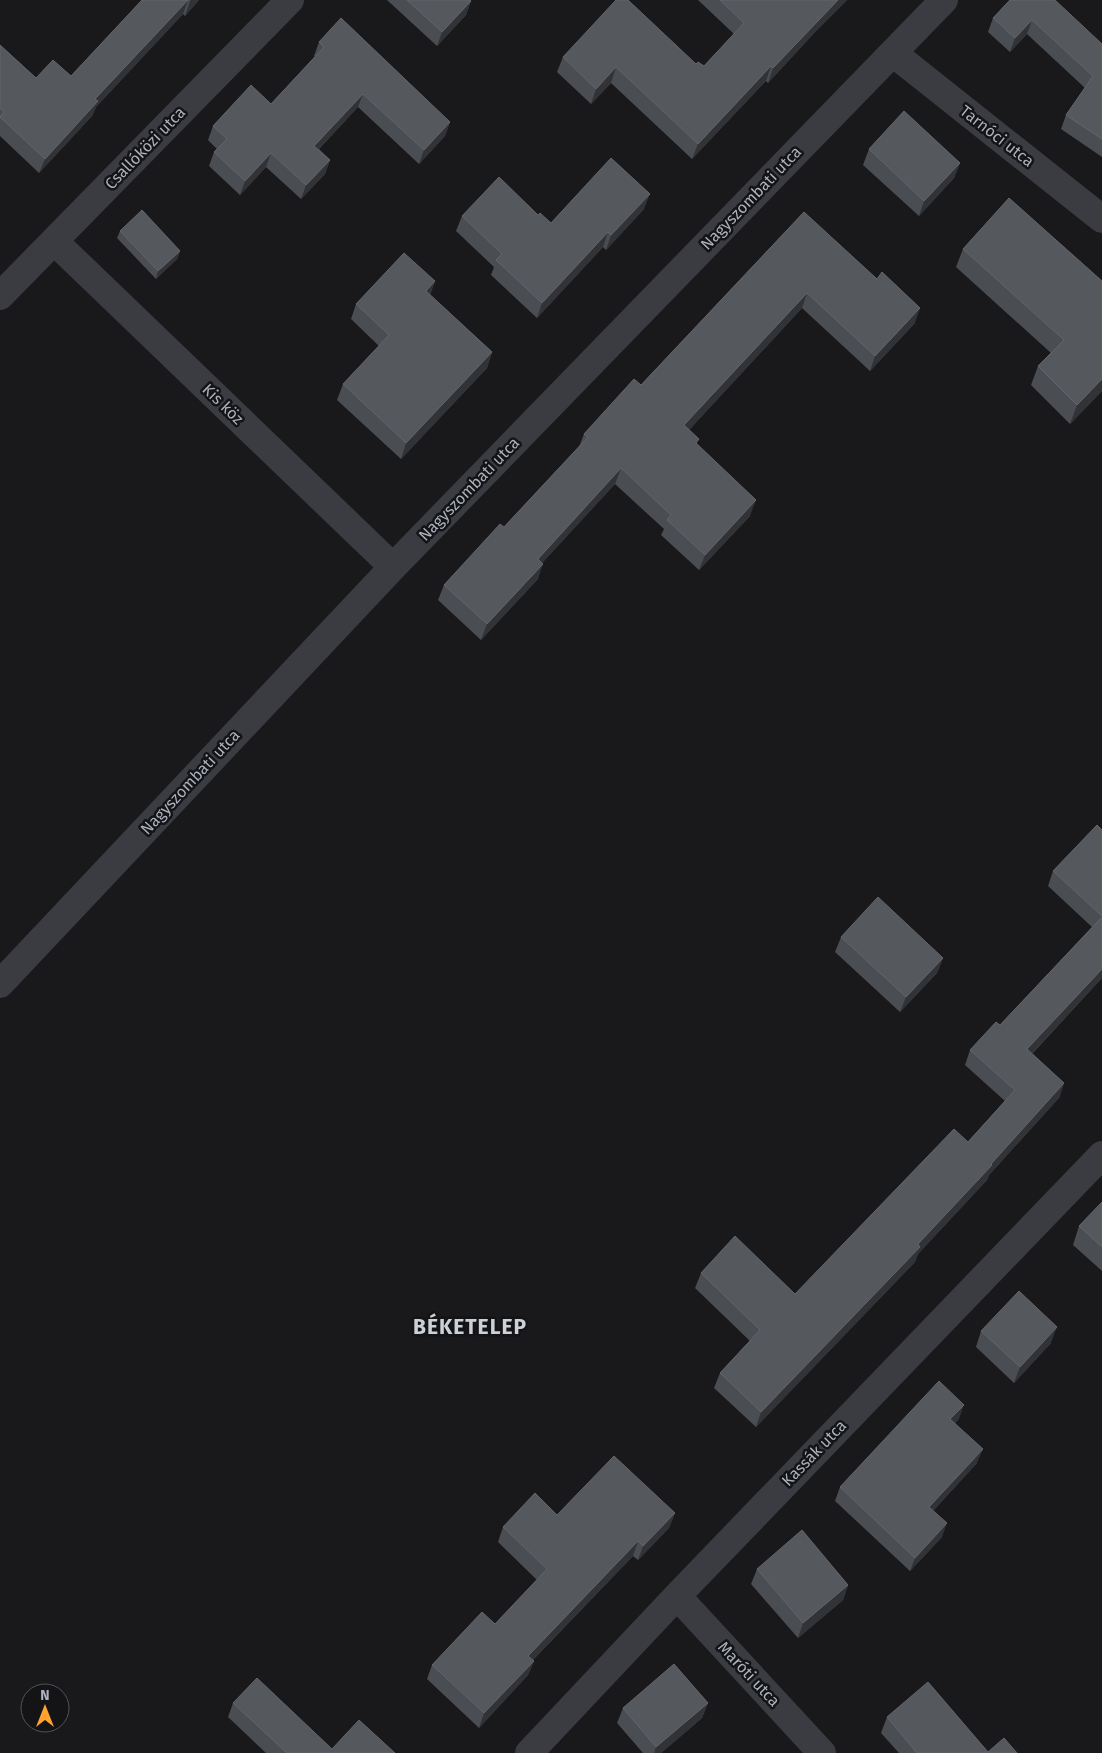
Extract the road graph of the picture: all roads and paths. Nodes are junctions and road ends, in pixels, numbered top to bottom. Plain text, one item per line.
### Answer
1 (290, 0) edge
2 (944, 0) edge
3 (893, 53) junction
4 (1102, 219) edge
5 (54, 241) junction
6 (0, 296) edge
7 (393, 566) junction
8 (0, 984) edge
9 (1102, 1155) edge
10 (677, 1596) junction
11 (529, 1753) edge
12 (822, 1753) edge

1 - 5 street, Csallóközi utca
2 - 3 street, Nagyszombati utca
3 - 4 street, Tarnóci utca
3 - 7 street, Nagyszombati utca
5 - 6 street, Csallóközi utca
5 - 7 street, Kis köz
7 - 8 street, Nagyszombati utca
9 - 10 street, Kassák utca
10 - 11 street, Kassák utca
10 - 12 street, Maróti utca

